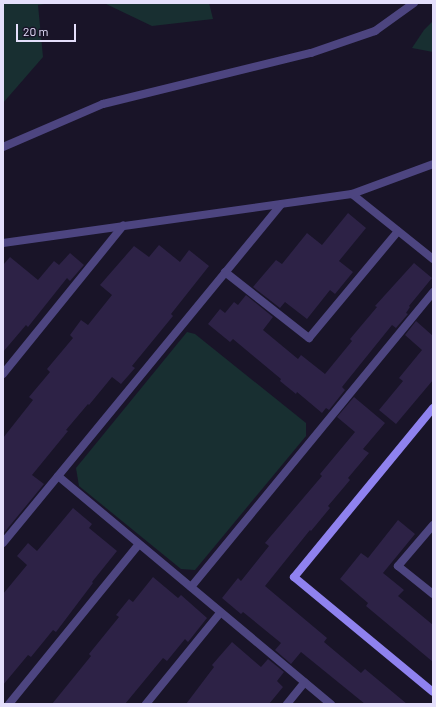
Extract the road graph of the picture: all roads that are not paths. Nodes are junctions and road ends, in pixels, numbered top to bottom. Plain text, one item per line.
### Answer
1 (414, 3) edge
2 (3, 147) edge
3 (433, 164) edge
4 (352, 194) junction
5 (281, 204) junction
6 (123, 226) junction
7 (398, 231) junction
8 (3, 243) edge
9 (433, 259) edge
10 (225, 272) junction
11 (433, 292) edge
12 (3, 374) edge
13 (433, 408) edge
14 (58, 476) junction
15 (433, 525) edge
16 (3, 543) edge
17 (139, 544) junction
18 (191, 587) junction
19 (433, 594) edge
20 (220, 613) junction
21 (305, 682) junction
22 (433, 692) edge
23 (8, 704) edge
24 (146, 704) edge
25 (287, 704) edge
26 (331, 704) edge

1 - 2 street
3 - 4 street
4 - 5 street
4 - 7 street
5 - 6 street
5 - 10 street
6 - 8 street
6 - 12 street
7 - 9 street
7 - 10 street
10 - 14 street
11 - 18 street
13 - 22 street
14 - 16 street
14 - 17 street
15 - 19 street
17 - 18 street
17 - 23 street
18 - 20 street
20 - 21 street
20 - 24 street
21 - 25 street
21 - 26 street

